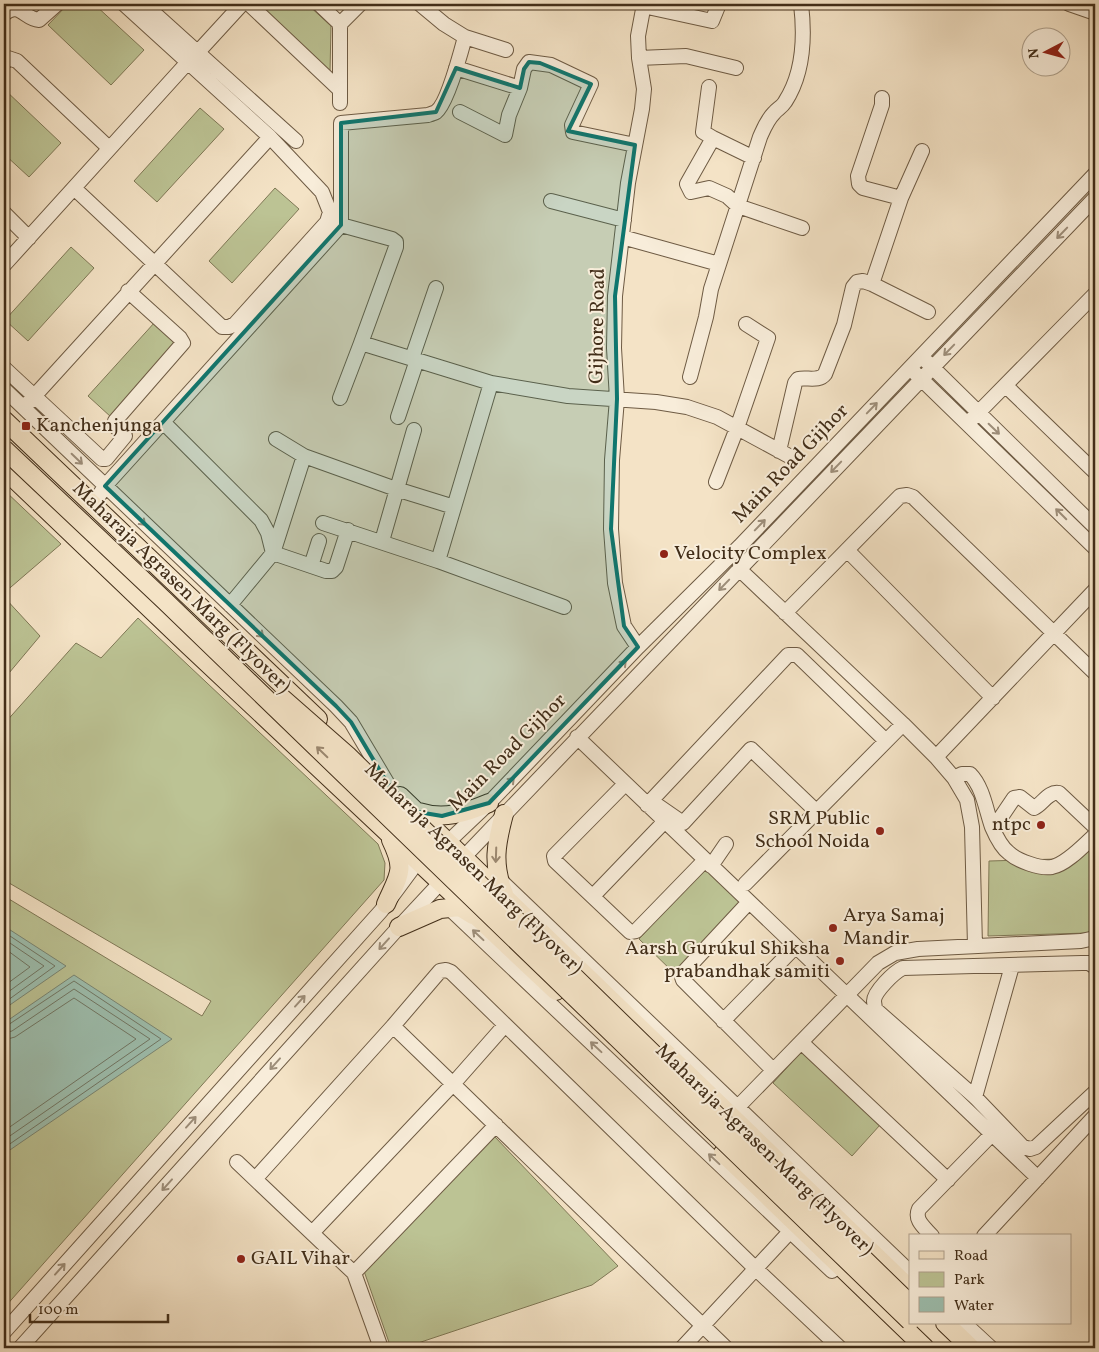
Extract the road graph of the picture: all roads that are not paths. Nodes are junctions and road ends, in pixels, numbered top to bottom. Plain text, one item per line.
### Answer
1 (57, 4) edge
2 (124, 4) edge
3 (144, 4) edge
4 (242, 4) edge
5 (249, 4) edge
6 (319, 4) edge
7 (360, 4) edge
8 (719, 4) edge
9 (801, 4) edge
10 (1069, 4) edge
11 (643, 5) edge
12 (428, 6) edge
13 (1095, 13) edge
14 (4, 14) edge
15 (340, 24) junction
16 (465, 37) junction
17 (506, 50) dead end
18 (7, 57) edge
19 (193, 57) junction
20 (639, 58) junction
21 (456, 68) junction
22 (736, 68) dead end
23 (710, 87) dead end
24 (520, 88) junction
25 (882, 98) dead end
26 (460, 112) dead end
27 (270, 137) junction
28 (713, 138) junction
29 (296, 141) dead end
30 (636, 146) junction
31 (110, 148) junction
32 (922, 151) dead end
33 (754, 158) junction
34 (1095, 174) edge
35 (74, 188) junction
36 (901, 198) junction
37 (1095, 198) edge
38 (551, 201) dead end
39 (738, 206) junction
40 (4, 213) edge
41 (624, 220) junction
42 (341, 225) junction
43 (802, 228) dead end
44 (622, 237) junction
45 (29, 238) junction
46 (154, 263) junction
47 (719, 264) junction
48 (4, 265) edge
49 (872, 284) junction
50 (436, 288) dead end
51 (128, 291) junction
52 (1095, 294) edge
53 (928, 312) dead end
54 (746, 324) dead end
55 (361, 343) junction
56 (922, 357) junction
57 (414, 359) junction
58 (4, 368) edge
59 (910, 368) junction
60 (932, 368) junction
61 (690, 377) dead end
62 (921, 379) junction
63 (491, 383) junction
64 (1006, 386) junction
65 (4, 389) edge
66 (33, 397) junction
67 (340, 398) dead end
68 (617, 399) junction
69 (24, 408) junction
70 (398, 417) dead end
71 (973, 418) junction
72 (163, 422) junction
73 (737, 428) junction
74 (6, 429) edge
75 (414, 430) dead end
76 (276, 439) dead end
77 (4, 449) edge
78 (304, 456) junction
79 (4, 469) edge
80 (1095, 472) edge
81 (4, 478) edge
82 (716, 482) dead end
83 (105, 486) junction
84 (396, 489) junction
85 (93, 505) junction
86 (454, 507) junction
87 (323, 523) dead end
88 (1095, 527) edge
89 (348, 530) junction
90 (318, 541) dead end
91 (382, 541) junction
92 (78, 548) dead end
93 (1095, 548) edge
94 (847, 550) junction
95 (274, 553) junction
96 (438, 561) junction
97 (311, 566) junction
98 (94, 567) dead end
99 (739, 569) junction
100 (1095, 590) edge
101 (230, 605) junction
102 (564, 607) dead end
103 (785, 613) junction
104 (213, 620) junction
105 (1054, 633) junction
106 (188, 644) junction
107 (638, 647) junction
108 (1095, 673) edge
109 (993, 698) junction
110 (903, 724) junction
111 (577, 738) junction
112 (886, 741) junction
113 (936, 757) junction
114 (954, 778) junction
115 (625, 784) junction
116 (389, 786) junction
117 (489, 803) junction
118 (649, 803) junction
119 (418, 812) junction
120 (816, 812) junction
121 (370, 814) junction
122 (504, 814) junction
123 (665, 821) junction
124 (1095, 827) edge
125 (993, 829) junction
126 (386, 830) junction
127 (1095, 835) edge
128 (449, 841) junction
129 (726, 844) dead end
130 (464, 856) junction
131 (418, 861) junction
132 (708, 863) junction
133 (497, 878) junction
134 (441, 882) junction
135 (744, 884) dead end
136 (504, 895) junction
137 (593, 896) junction
138 (748, 902) junction
139 (386, 904) junction
140 (449, 908) junction
141 (480, 918) junction
142 (399, 927) junction
143 (1095, 938) edge
144 (1044, 942) junction
145 (795, 946) junction
146 (975, 946) junction
147 (1044, 965) junction
148 (1012, 966) junction
149 (1095, 967) edge
150 (846, 995) junction
151 (630, 1018) junction
152 (723, 1021) junction
153 (505, 1024) junction
154 (393, 1026) junction
155 (609, 1042) junction
156 (801, 1042) junction
157 (773, 1070) junction
158 (453, 1084) junction
159 (1095, 1092) edge
160 (975, 1097) junction
161 (733, 1111) junction
162 (1095, 1116) edge
163 (496, 1125) junction
164 (992, 1134) junction
165 (237, 1162) dead end
166 (256, 1178) junction
167 (1038, 1178) junction
168 (948, 1180) junction
169 (794, 1228) junction
170 (312, 1233) junction
171 (930, 1234) edge
172 (986, 1234) edge
173 (873, 1254) junction
174 (756, 1269) junction
175 (909, 1271) edge
176 (354, 1273) junction
177 (851, 1277) junction
178 (909, 1289) edge
179 (909, 1303) edge
180 (909, 1320) edge
181 (913, 1324) edge
182 (931, 1324) edge
183 (946, 1324) edge
184 (965, 1324) edge
185 (703, 1326) junction
186 (4, 1332) edge
187 (20, 1348) edge
188 (380, 1348) edge
189 (682, 1348) edge
190 (726, 1348) edge
191 (840, 1348) edge
192 (915, 1348) edge
193 (925, 1348) edge
194 (938, 1348) edge
195 (956, 1348) edge
196 (971, 1348) edge
197 (991, 1348) edge

1 - 14 street
2 - 19 street
3 - 19 street
4 - 19 street
5 - 15 street
6 - 15 street
7 - 15 street
8 - 11 street
9 - 33 street
10 - 13 street
11 - 20 street, Gijhore Road
12 - 16 street
16 - 17 street
16 - 21 street
18 - 31 street
19 - 27 street
19 - 29 street
19 - 31 street
20 - 22 street
20 - 30 street, Gijhore Road
21 - 24 street
21 - 42 street
23 - 28 street
24 - 26 street
24 - 30 street
25 - 36 street
27 - 46 street
27 - 46 street
28 - 33 street
28 - 39 street
30 - 41 street, Gijhore Road
31 - 35 street
32 - 36 street
33 - 39 street
34 - 56 street, Main Road Gijhor
35 - 45 street
35 - 46 street
36 - 49 street
37 -> 60 street, Main Road Gijhor
38 - 41 street
39 - 43 street
39 - 47 street
40 - 45 street
41 - 44 street, Gijhore Road
42 - 55 street
42 - 72 street
44 - 47 street
44 - 68 street, Gijhore Road
45 - 48 street
46 - 51 street
47 - 61 street
49 - 53 street
49 - 73 street
50 - 57 street
51 - 66 street
51 - 66 street
52 - 64 street
54 - 73 street
55 - 57 street
55 - 67 street
56 - 59 street, Main Road Gijhor
56 - 60 street
57 - 63 street
57 - 70 street
58 - 66 street
59 - 62 street
107 -> 59 street, Main Road Gijhor
60 - 62 street, Main Road Gijhor
60 - 71 street
62 - 71 street
62 -> 99 street, Main Road Gijhor
63 - 68 street
63 - 86 street
64 - 71 street
64 - 80 street
65 - 69 street
66 - 69 street
68 - 73 street
68 - 107 street, Gijhore Road
69 -> 83 street
71 -> 88 street
93 -> 71 street
72 - 83 street
72 - 95 street
73 - 82 street
74 - 85 main road
74 - 179 main road, Maharaja Agrasen Marg (Flyover), bridge
75 - 84 street
76 - 78 street
180 -> 77 main road, Maharaja Agrasen Marg (Flyover), bridge
78 - 84 street
78 - 95 street
79 - 106 main road
81 - 92 street
83 - 85 street
83 -> 101 street
84 - 86 street
84 - 91 street
85 - 104 main road
86 - 96 street
87 - 89 street
89 - 91 street
89 - 97 street
90 - 97 street
91 - 96 street
94 - 103 street
94 - 105 street
94 - 109 street
95 - 97 street
95 - 101 street
96 - 102 street
98 - 121 street
99 - 103 street
99 -> 111 street, Main Road Gijhor
100 - 105 street
101 -> 116 street
103 - 110 street
104 - 106 main road
104 - 116 main road
105 - 108 street
105 - 109 street
106 - 121 main road
117 -> 107 street, Main Road Gijhor
109 - 113 street
110 - 112 street
110 - 113 street
111 - 115 street
111 - 122 street, Main Road Gijhor
112 - 118 street
112 - 120 street
113 - 114 street
114 - 125 street
114 - 146 street
115 - 118 street
115 - 137 street
116 - 119 main road
117 - 119 main road
117 - 128 street, Main Road Gijhor
118 - 120 street
118 - 123 street
119 - 128 main road
120 - 135 street
121 - 126 main road
122 - 130 street, Main Road Gijhor
122 -> 133 main road
123 - 132 street
123 - 137 street
124 - 125 street
125 - 127 street
126 - 131 main road
126 - 139 main road
128 - 130 main road
129 - 132 street
130 - 136 main road
131 - 134 main road
131 - 139 street
132 - 137 street
132 - 138 street
133 - 136 main road
133 - 161 street
134 - 141 main road
134 - 142 street
136 - 151 main road
138 - 145 street
138 - 152 street
186 -> 139 street
140 - 141 main road
140 - 142 main road
169 -> 140 street
141 - 155 main road
142 -> 187 street
143 - 144 street
144 - 146 street
144 - 147 street
145 - 150 street
145 - 152 street
146 - 150 street
147 - 148 street
147 - 149 street
148 - 160 street
148 - 160 street
150 - 156 street
150 - 164 street
151 - 155 main road
151 - 161 main road
152 - 157 street
153 - 154 street
153 - 158 street
153 - 174 street
154 - 158 street
154 - 166 street
155 - 169 main road
156 - 157 street
156 - 168 street
157 - 161 street
158 - 163 street
158 - 170 street
159 - 160 street
161 - 173 main road
161 - 175 street
162 - 167 street
163 - 176 street
163 - 185 street
164 - 167 street
164 - 168 street
165 - 166 street
166 - 170 street
167 - 172 street
168 - 171 street
169 - 174 street
169 - 177 main road
169 - 192 street
170 - 176 street
173 - 177 main road
173 - 178 main road
174 - 185 street
174 - 191 street
176 - 188 street
177 - 193 main road
181 - 194 main road, Maharaja Agrasen Marg (Flyover)
182 - 195 main road
183 - 196 main road
184 - 197 street
185 - 189 street
185 - 190 street

